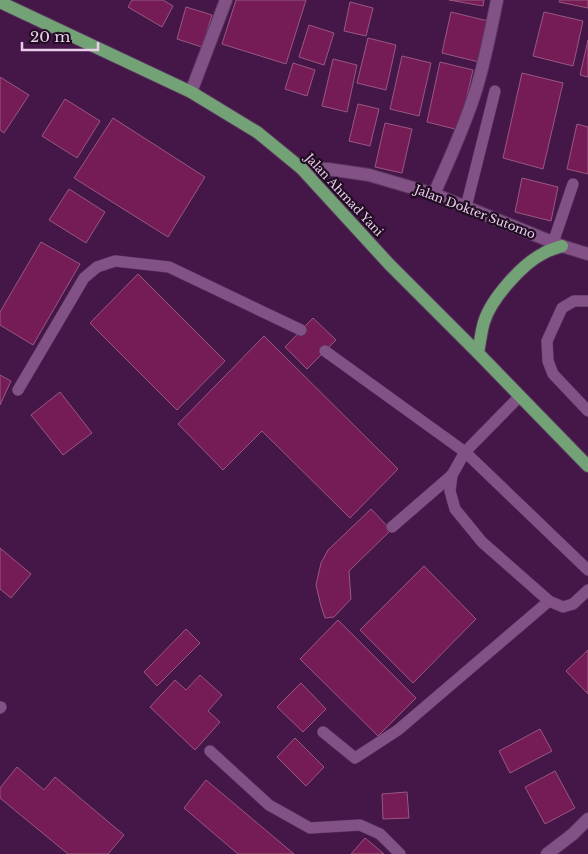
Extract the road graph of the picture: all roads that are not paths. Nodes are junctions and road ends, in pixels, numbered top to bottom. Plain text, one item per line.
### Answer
1 (226, 0) edge
2 (497, 0) edge
3 (6, 3) edge
4 (495, 91) dead end
5 (191, 92) junction
6 (302, 168) junction
7 (574, 184) dead end
8 (434, 194) junction
9 (466, 207) junction
10 (558, 244) junction
11 (588, 254) edge
12 (588, 301) edge
13 (301, 330) dead end
14 (325, 351) dead end
15 (478, 353) junction
16 (18, 390) dead end
17 (520, 396) junction
18 (588, 411) edge
19 (465, 452) junction
20 (588, 466) edge
21 (452, 475) junction
22 (392, 527) dead end
23 (588, 570) edge
24 (588, 590) edge
25 (549, 601) junction
26 (323, 732) dead end
27 (210, 751) dead end
28 (588, 819) edge
29 (400, 854) edge
30 (547, 854) edge

1 - 5 street
2 - 8 street
3 - 5 main road, Jalan Ahmad Yani
4 - 9 lane
5 - 6 main road, Jalan Ahmad Yani
6 - 8 street, Jalan Dokter Sutomo
6 - 15 main road, Jalan Ahmad Yani
7 - 10 lane
8 - 9 street, Jalan Dokter Sutomo
9 - 10 street, Jalan Dokter Sutomo
10 - 11 street, Jalan Dokter Sutomo
10 - 15 main road
12 - 18 lane
13 - 16 lane
14 - 19 lane
15 - 17 main road, Jalan Ahmad Yani
17 - 19 lane
17 - 20 main road, Jalan Ahmad Yani
19 - 21 lane
19 - 23 lane
21 - 22 lane
21 - 25 lane
24 - 25 lane
25 - 26 lane
27 - 29 lane
28 - 30 street

